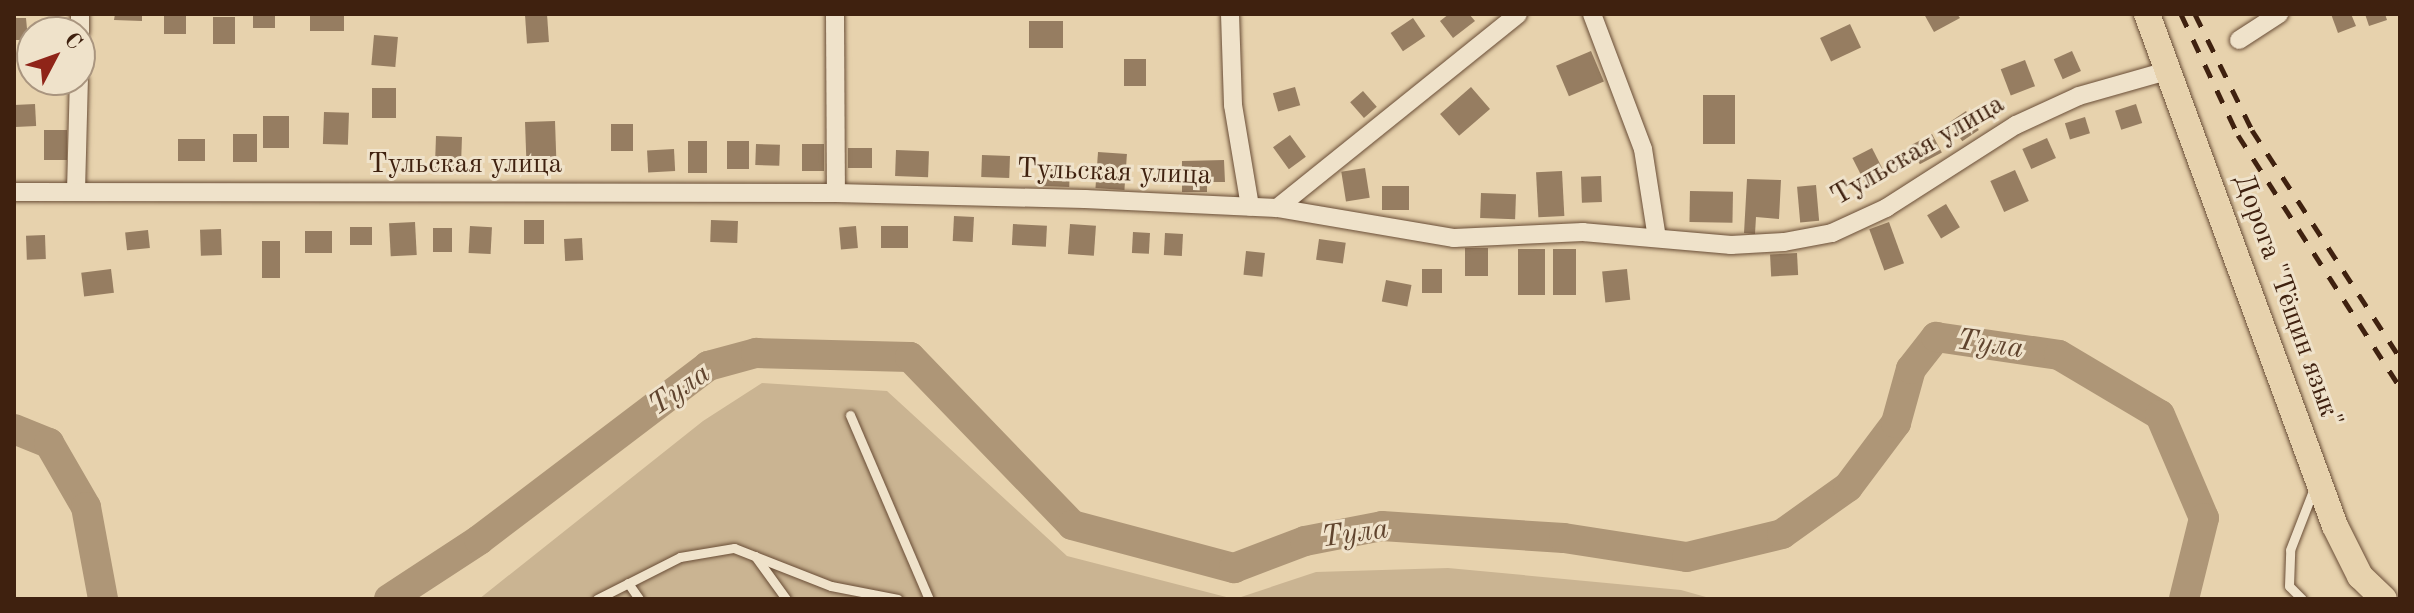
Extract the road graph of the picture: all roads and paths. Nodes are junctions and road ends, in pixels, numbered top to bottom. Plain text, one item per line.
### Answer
1 (835, 14) edge
2 (1230, 14) edge
3 (1518, 14) edge
4 (1592, 14) edge
5 (2147, 14) edge
6 (2279, 14) edge
7 (2239, 40) dead end
8 (2167, 71) junction
9 (79, 96) edge
10 (76, 191) junction
11 (14, 192) edge
12 (836, 193) junction
13 (1250, 207) junction
14 (1277, 208) junction
15 (1657, 238) junction
16 (850, 415) dead end
17 (2318, 478) junction
18 (755, 556) junction
19 (628, 583) junction
20 (597, 599) edge
21 (639, 599) edge
22 (786, 599) edge
23 (898, 599) edge
24 (929, 599) edge
25 (2302, 599) edge
26 (2384, 599) edge

1 - 12 street
2 - 13 street
3 - 14 street
4 - 15 street
5 - 8 main road, Дорога "Тёщин язык"
6 - 7 street
8 - 15 street, Тульская улица
8 - 17 main road, Дорога "Тёщин язык"
9 - 10 street
10 - 11 street, Тульская улица
10 - 12 street, Тульская улица
12 - 13 street, Тульская улица
13 - 14 street, Тульская улица
14 - 15 street, Тульская улица
16 - 24 lane
17 - 25 lane
17 - 26 main road, Дорога "Тёщин язык"
18 - 19 lane
18 - 22 lane
18 - 23 lane
19 - 20 lane
19 - 21 lane

